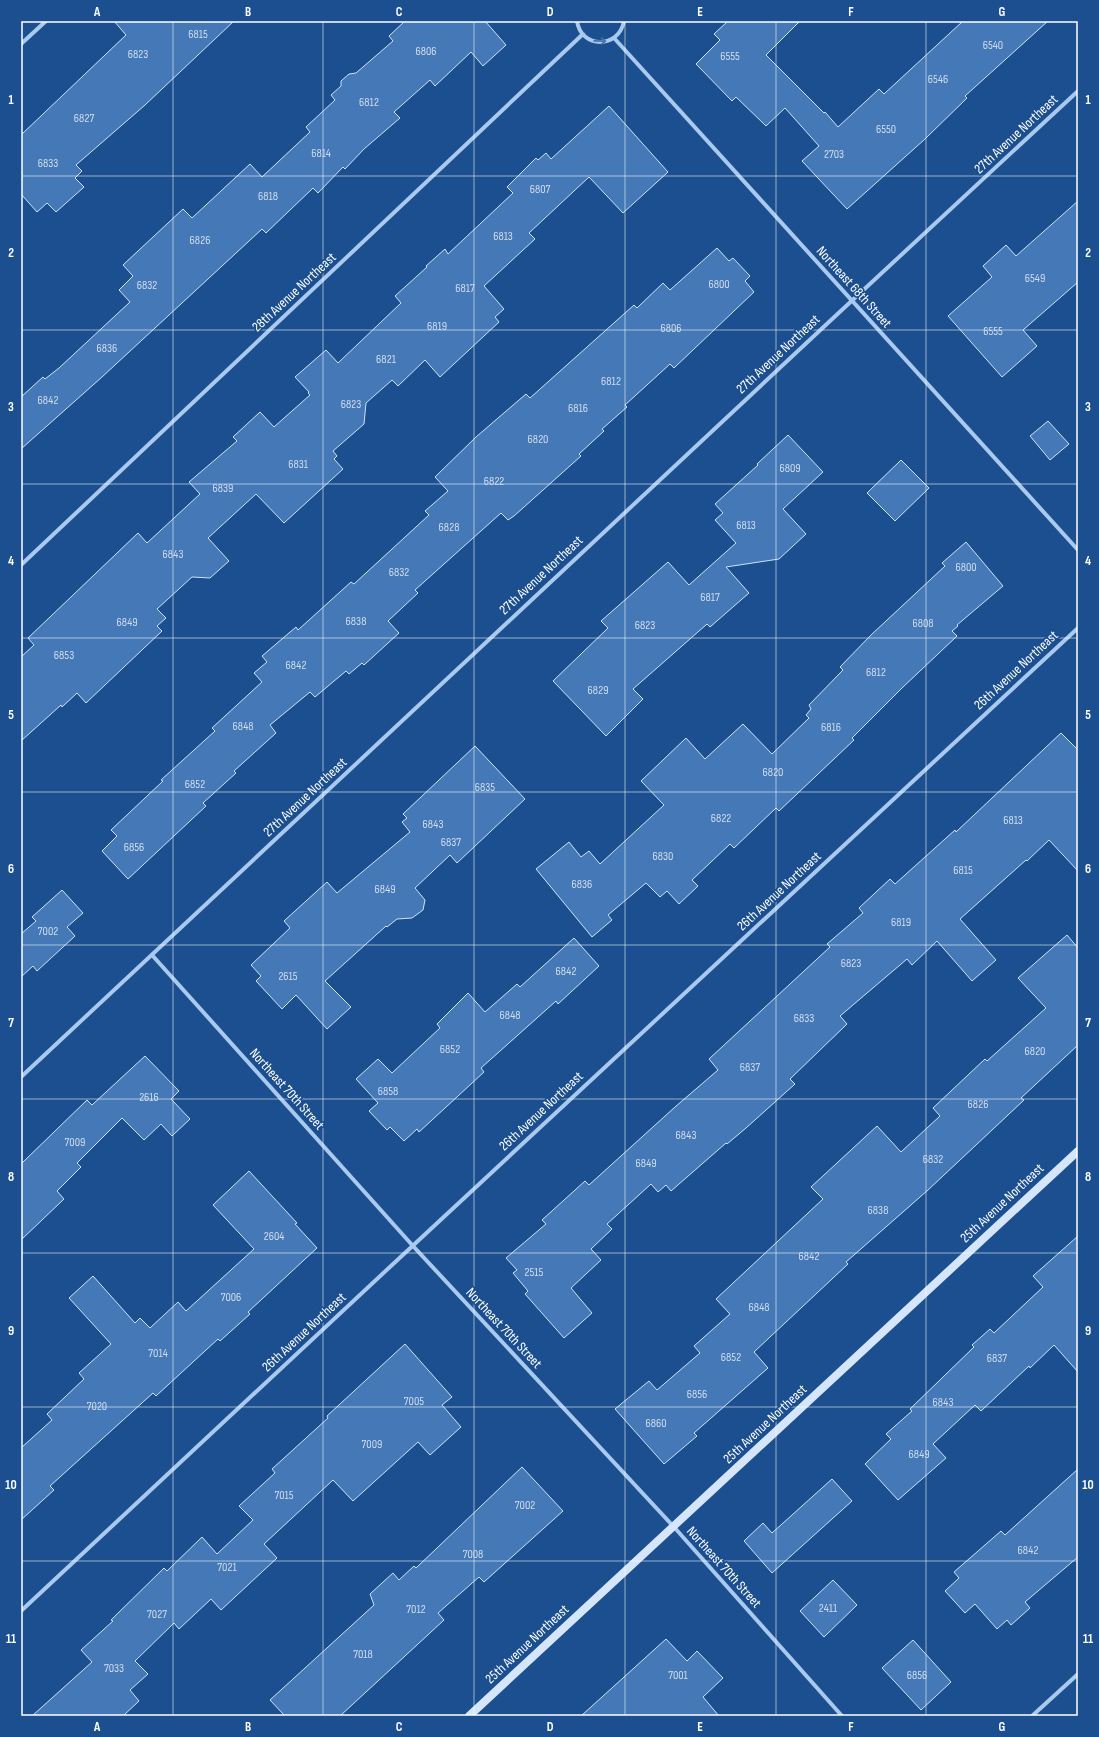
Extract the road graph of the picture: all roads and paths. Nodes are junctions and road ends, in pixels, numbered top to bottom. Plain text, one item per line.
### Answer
1 (46, 21) edge
2 (577, 21) edge
3 (624, 21) edge
4 (583, 34) junction
5 (614, 38) junction
6 (21, 44) edge
7 (1078, 91) edge
8 (851, 302) junction
9 (1078, 550) edge
10 (21, 565) edge
11 (1078, 628) edge
12 (152, 954) junction
13 (21, 1078) edge
14 (1078, 1151) edge
15 (413, 1246) junction
16 (674, 1527) junction
17 (21, 1611) edge
18 (1078, 1674) edge
19 (469, 1716) edge
20 (842, 1716) edge
21 (1032, 1716) edge

1 - 6 street
2 - 4 street
3 - 5 street
4 -> 5 street
4 - 10 street, 28th Avenue Northeast
5 - 8 street, Northeast 68th Street
7 - 8 street, 27th Avenue Northeast
8 - 9 street, Northeast 68th Street
8 - 12 street, 27th Avenue Northeast
11 - 15 street, 26th Avenue Northeast
12 - 13 street, 27th Avenue Northeast
12 - 15 street, Northeast 70th Street
14 - 16 main road, 25th Avenue Northeast
15 - 16 street, Northeast 70th Street
15 - 17 street, 26th Avenue Northeast
16 - 19 main road, 25th Avenue Northeast
16 - 20 street, Northeast 70th Street
18 - 21 street

